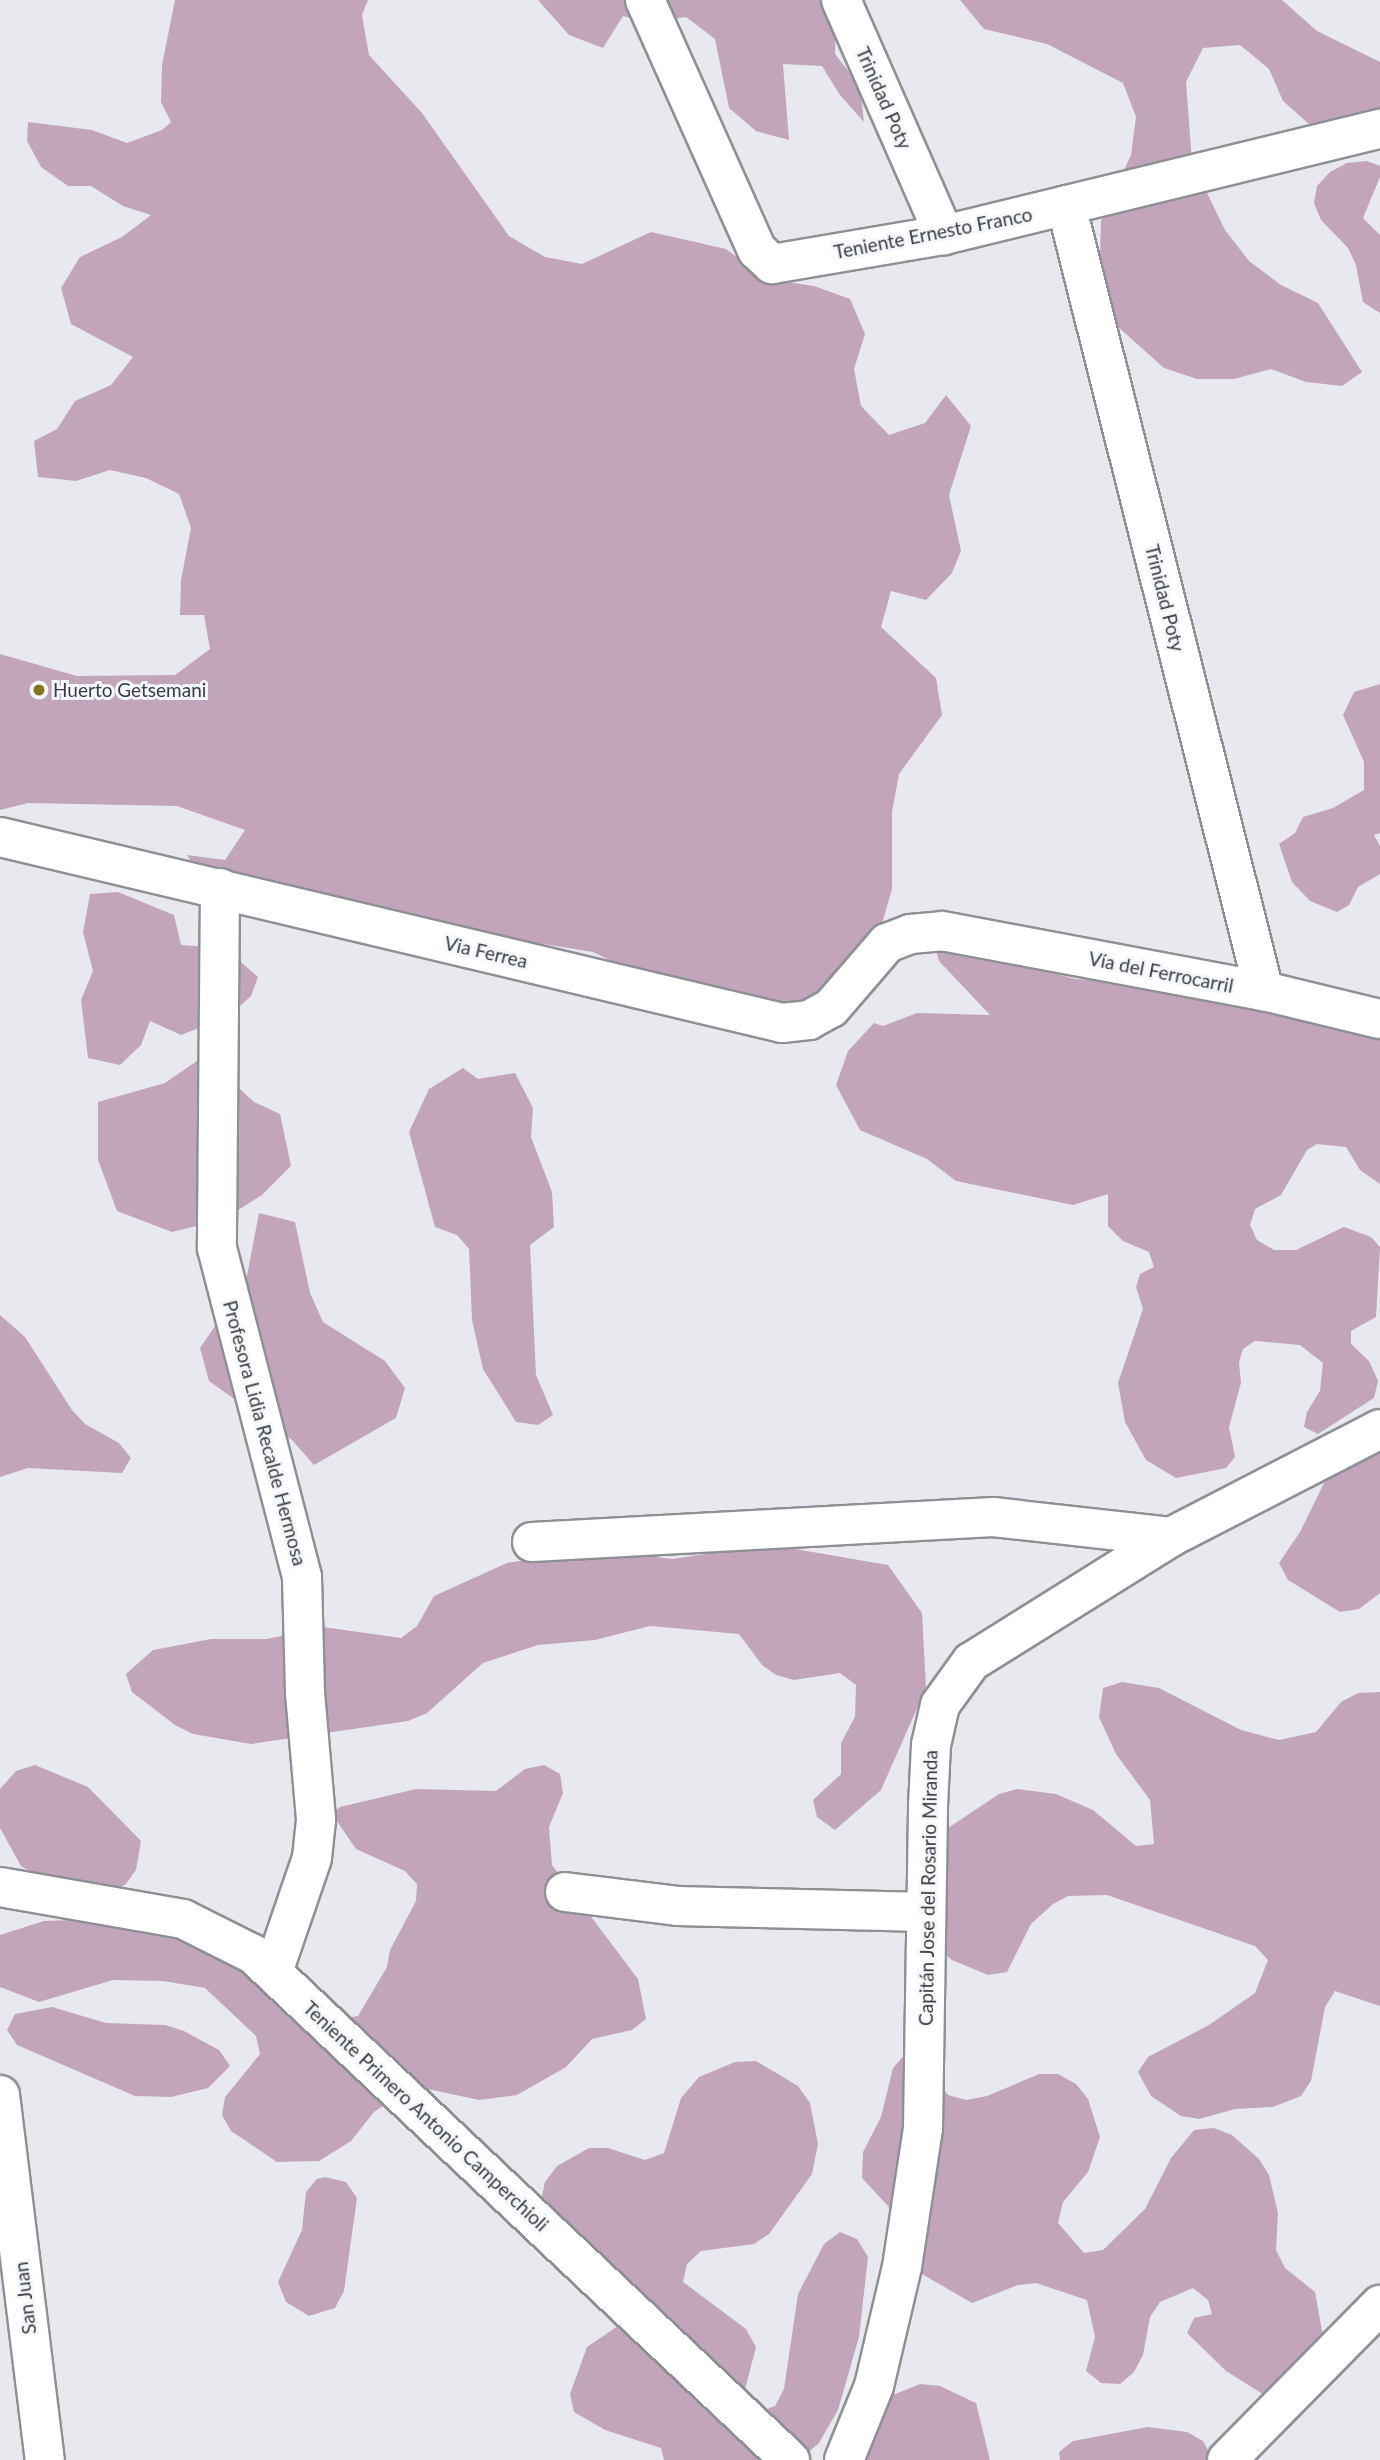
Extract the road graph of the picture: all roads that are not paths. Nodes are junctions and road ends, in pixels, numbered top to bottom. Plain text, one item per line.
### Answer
1 (645, 0) edge
2 (841, 0) edge
3 (1380, 129) edge
4 (1066, 205) junction
5 (944, 235) junction
6 (0, 836) edge
7 (220, 888) junction
8 (942, 931) joint
9 (1264, 991) junction
10 (1380, 1019) edge
11 (1380, 1429) edge
12 (1171, 1537) junction
13 (532, 1542) dead end
14 (0, 1887) edge
15 (565, 1892) dead end
16 (926, 1912) junction
17 (273, 1972) junction
18 (0, 2095) edge
19 (1380, 2305) edge
20 (45, 2460) edge
21 (790, 2460) edge
22 (844, 2460) edge
23 (1227, 2460) edge

1 - 5 street, Teniente Ernesto Franco
2 - 5 street, Trinidad Poty
3 - 4 street, Teniente Ernesto Franco
4 - 5 street, Teniente Ernesto Franco
4 - 9 street, Trinidad Poty
6 - 7 street, Via Ferrea
7 - 8 street, Via Ferrea
7 - 17 street, Profesora Lidia Recalde Hermosa
8 - 9 street, Vía del Ferrocarril
9 - 10 street, Vía del Ferrocarril
11 - 12 street, Capitán Jose del Rosario Miranda
12 - 13 street
12 - 16 street, Capitán Jose del Rosario Miranda
14 - 17 street, Teniente Primero Antonio Camperchioli
15 - 16 street
16 - 22 street, Capitán Jose del Rosario Miranda
17 - 21 street, Teniente Primero Antonio Camperchioli
18 - 20 street, San Juan
19 - 23 street

